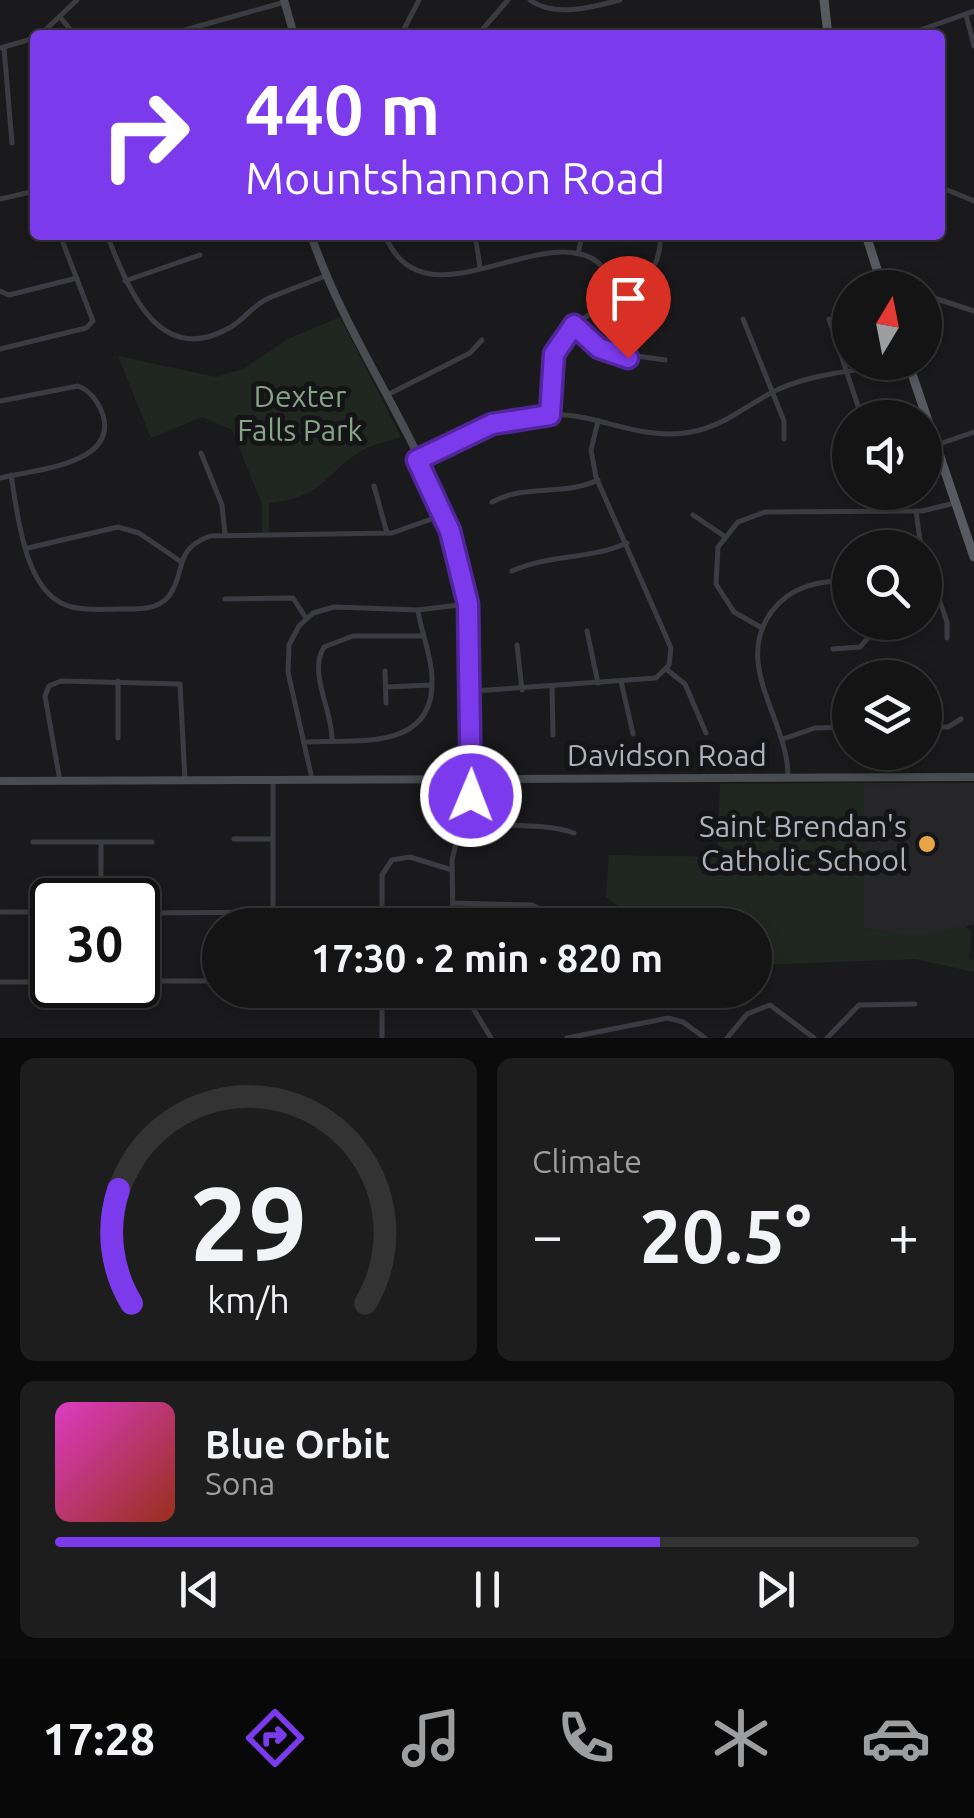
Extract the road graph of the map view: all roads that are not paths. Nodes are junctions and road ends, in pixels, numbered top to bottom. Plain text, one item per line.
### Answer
1 (77, 0) edge
2 (419, 0) edge
3 (508, 0) edge
4 (530, 0) edge
5 (620, 0) edge
6 (824, 0) edge
7 (285, 1) edge
8 (603, 2) edge
9 (974, 11) edge
10 (966, 13) junction
11 (60, 18) junction
12 (46, 30) edge
13 (71, 30) edge
14 (185, 30) edge
15 (293, 30) edge
16 (404, 30) edge
17 (482, 30) edge
18 (827, 30) edge
19 (920, 30) edge
20 (30, 39) edge
21 (974, 46) edge
22 (2, 48) edge
23 (12, 144) dead end
24 (945, 190) edge
25 (30, 193) edge
26 (0, 199) edge
27 (974, 201) edge
28 (62, 240) edge
29 (109, 240) edge
30 (314, 240) edge
31 (388, 240) edge
32 (477, 240) edge
33 (581, 240) edge
34 (659, 240) edge
35 (868, 240) edge
36 (578, 254) junction
37 (200, 255) dead end
38 (480, 267) junction
39 (877, 270) edge
40 (325, 276) junction
41 (77, 278) junction
42 (125, 281) junction
43 (0, 292) edge
44 (622, 295) junction
45 (942, 301) edge
46 (974, 311) edge
47 (743, 319) dead end
48 (829, 320) dead end
49 (574, 325) junction
50 (832, 329) edge
51 (482, 340) dead end
52 (0, 349) edge
53 (665, 360) dead end
54 (832, 378) edge
55 (772, 392) junction
56 (385, 396) junction
57 (0, 401) edge
58 (550, 415) junction
59 (598, 421) junction
60 (974, 432) edge
61 (784, 439) dead end
62 (942, 443) edge
63 (201, 453) dead end
64 (417, 460) junction
65 (942, 463) edge
66 (12, 475) junction
67 (0, 478) edge
68 (598, 480) junction
69 (374, 486) dead end
70 (492, 502) dead end
71 (955, 503) junction
72 (916, 511) junction
73 (444, 515) junction
74 (693, 515) dead end
75 (919, 530) edge
76 (387, 533) junction
77 (225, 534) junction
78 (724, 536) junction
79 (627, 543) junction
80 (28, 548) junction
81 (974, 557) edge
82 (180, 561) junction
83 (512, 571) dead end
84 (832, 581) edge
85 (225, 598) dead end
86 (468, 604) junction
87 (418, 610) junction
88 (942, 610) edge
89 (306, 618) junction
90 (762, 628) junction
91 (587, 631) dead end
92 (422, 636) junction
93 (947, 638) dead end
94 (866, 640) edge
95 (516, 645) dead end
96 (833, 648) dead end
97 (666, 670) junction
98 (385, 671) dead end
99 (118, 681) junction
100 (621, 681) junction
101 (598, 683) junction
102 (432, 685) junction
103 (386, 687) junction
104 (552, 687) junction
105 (522, 690) junction
106 (472, 691) junction
107 (386, 703) dead end
108 (961, 720) dead end
109 (942, 727) edge
110 (832, 728) edge
111 (706, 733) dead end
112 (633, 734) dead end
113 (553, 735) dead end
114 (118, 738) dead end
115 (783, 738) junction
116 (332, 740) junction
117 (305, 742) junction
118 (974, 777) edge
119 (788, 778) junction
120 (273, 779) junction
121 (312, 779) junction
122 (472, 779) junction
123 (185, 780) junction
124 (0, 781) edge
125 (60, 781) junction
126 (464, 818) junction
127 (574, 833) dead end
128 (272, 838) junction
129 (234, 839) dead end
130 (33, 842) dead end
131 (152, 842) dead end
132 (101, 843) junction
133 (452, 870) junction
134 (100, 878) edge
135 (453, 903) junction
136 (272, 908) edge
137 (382, 908) edge
138 (453, 908) edge
139 (538, 908) edge
140 (0, 912) edge
141 (30, 912) edge
142 (160, 913) edge
143 (202, 913) edge
144 (0, 982) edge
145 (30, 982) edge
146 (160, 982) edge
147 (202, 982) edge
148 (915, 1004) dead end
149 (382, 1008) edge
150 (472, 1008) edge
151 (607, 1028) junction
152 (488, 1035) edge
153 (476, 1037) edge
154 (382, 1038) edge
155 (567, 1038) edge
156 (608, 1038) edge
157 (705, 1038) edge
158 (727, 1038) edge
159 (814, 1038) edge
160 (827, 1038) edge

1 - 11 street
2 - 16 street
3 - 17 street
4 - 8 street
5 - 8 street
6 - 18 main road
7 - 14 street
7 - 15 main road
9 - 10 street
10 - 19 street
10 - 21 street
11 - 12 street
11 - 13 street
20 - 22 street
22 - 23 street
24 - 27 street
25 - 26 street
28 - 41 street
29 - 42 street
30 - 40 main road
31 - 38 street
32 - 38 street
33 - 36 street
34 - 44 street
35 - 39 main road
36 - 38 street
36 - 44 street
37 - 42 street
40 - 42 street
40 - 56 main road
41 - 43 street
41 - 52 street
44 - 49 street
45 - 46 street
47 - 55 street
48 - 50 street
49 - 53 street
49 - 58 street
51 - 56 street
54 - 55 street
55 - 59 street
55 - 61 street
56 - 64 main road
57 - 66 street
58 - 59 street
58 - 64 street
59 - 68 street
60 - 62 street
63 - 77 street
64 - 73 main road
65 - 71 main road
66 - 67 street
66 - 80 street
68 - 70 street
68 - 79 street
69 - 76 street
71 - 72 street
71 - 81 main road
72 - 75 street
72 - 78 street
73 - 76 street
73 - 86 main road
74 - 78 street
76 - 77 street
77 - 82 street
78 - 90 street
79 - 83 street
79 - 97 street
80 - 82 street
80 - 82 street
84 - 90 street
85 - 89 street
86 - 87 street
86 - 106 main road
87 - 89 street
87 - 92 street
88 - 93 street
89 - 117 street
90 - 115 street
91 - 101 street
92 - 102 street
92 - 116 street
94 - 96 street
95 - 105 street
97 - 100 street
97 - 111 street
98 - 103 street
99 - 114 street
99 - 123 street
99 - 125 street
100 - 101 street
100 - 112 street
101 - 104 street
102 - 103 street
102 - 116 street
103 - 107 street
104 - 105 street
104 - 113 street
105 - 106 street
106 - 122 main road
108 - 109 street
110 - 115 street
115 - 119 street
116 - 117 street
117 - 121 street
118 - 119 main road, Davidson Road
119 - 122 main road, Davidson Road
120 - 121 main road, Davidson Road
120 - 123 main road, Davidson Road
120 - 128 street
121 - 122 main road, Davidson Road
122 - 126 street
123 - 125 main road, Davidson Road
124 - 125 main road, Davidson Road
126 - 127 street
126 - 133 street
128 - 129 street
128 - 136 street
130 - 132 street
131 - 132 street
132 - 134 street
133 - 135 street
133 - 137 street
135 - 138 street
135 - 139 street
140 - 141 street
142 - 143 street
144 - 145 street
146 - 147 street
148 - 160 street
149 - 154 street
150 - 152 street
151 - 155 street
151 - 156 street
151 - 157 street
152 - 153 street
158 - 159 street

